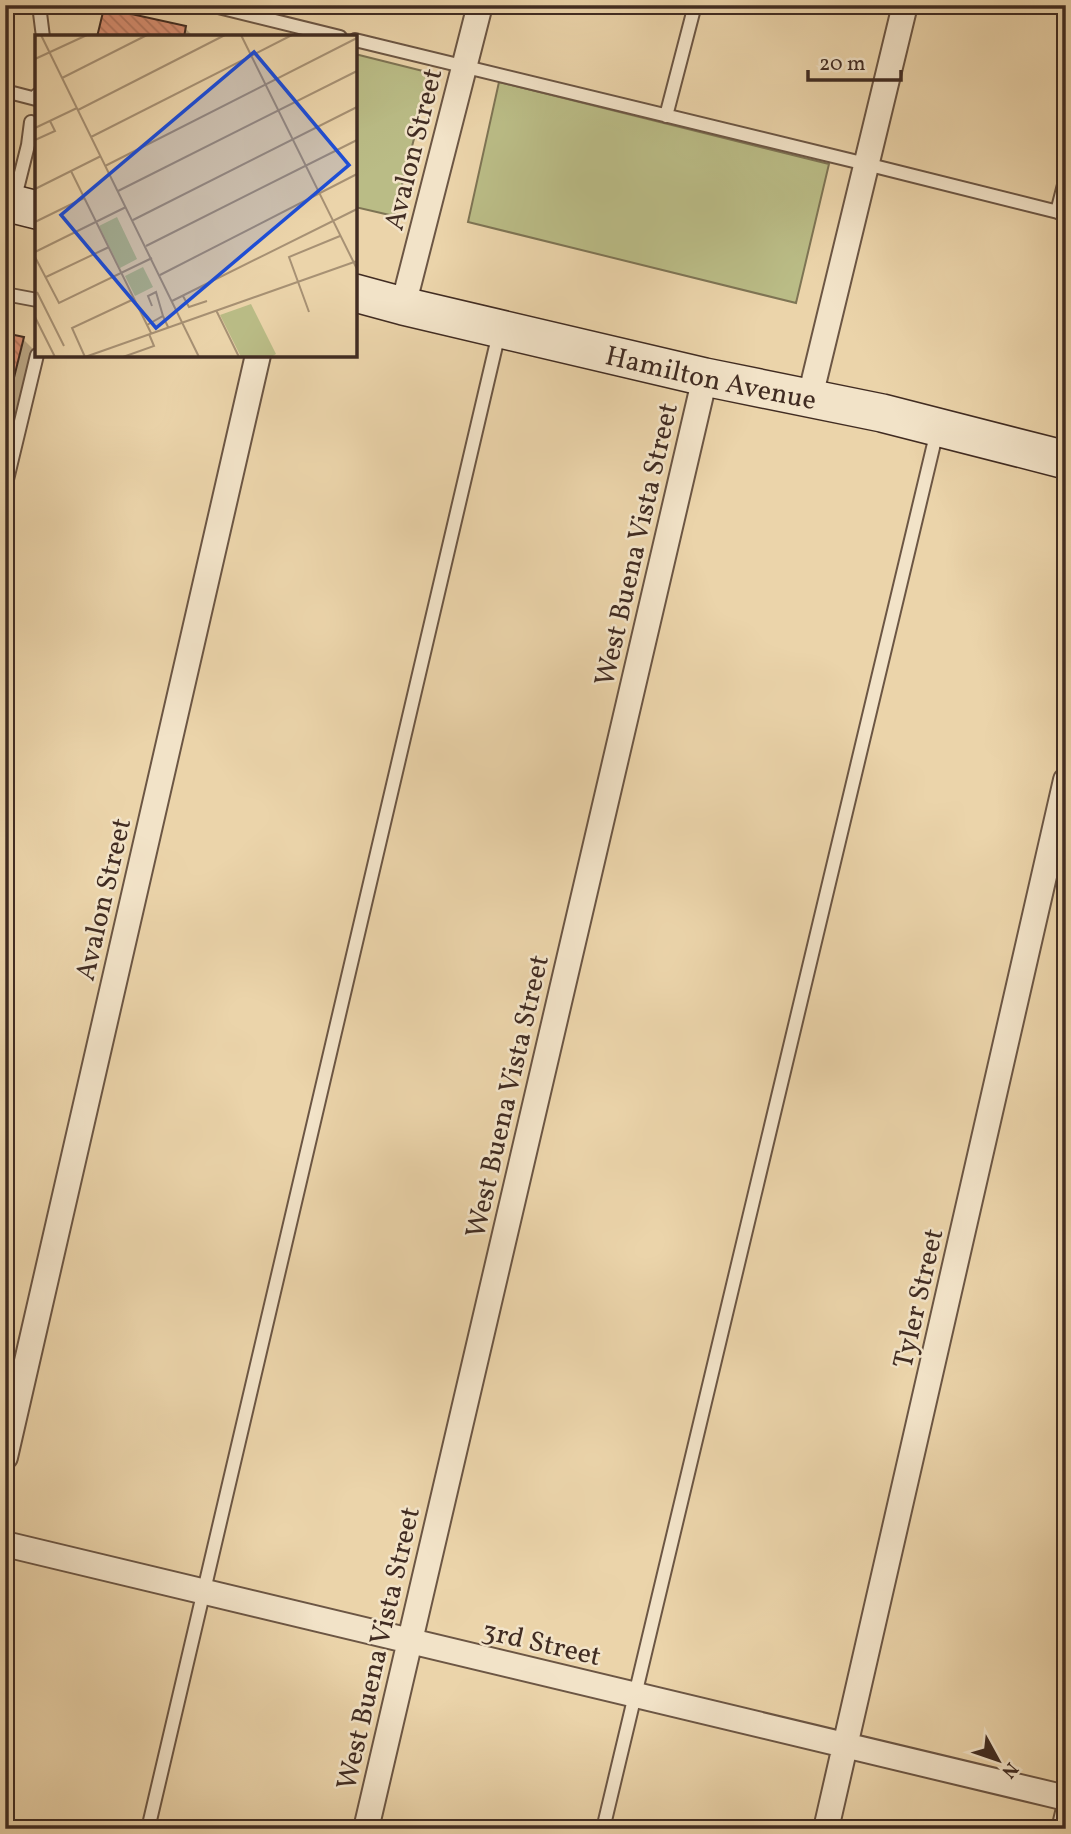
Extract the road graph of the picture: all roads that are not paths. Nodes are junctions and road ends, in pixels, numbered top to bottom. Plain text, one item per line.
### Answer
1 (43, 5) edge
2 (210, 5) edge
3 (480, 5) edge
4 (695, 5) edge
5 (905, 5) edge
6 (262, 11) edge
7 (43, 35) edge
8 (334, 35) edge
9 (357, 40) edge
10 (464, 67) junction
11 (5, 91) edge
12 (35, 97) edge
13 (666, 116) junction
14 (34, 123) edge
15 (866, 164) junction
16 (1066, 177) edge
17 (18, 205) edge
18 (1061, 213) edge
19 (5, 294) edge
20 (357, 294) edge
21 (35, 300) edge
22 (403, 306) junction
23 (500, 329) junction
24 (37, 357) edge
25 (258, 357) edge
26 (705, 377) junction
27 (810, 397) junction
28 (937, 428) junction
29 (1066, 460) edge
30 (5, 488) edge
31 (1066, 780) edge
32 (5, 1457) edge
33 (5, 1544) edge
34 (205, 1591) junction
35 (410, 1641) junction
36 (635, 1694) junction
37 (845, 1745) junction
38 (1066, 1797) edge
39 (148, 1829) edge
40 (366, 1829) edge
41 (603, 1829) edge
42 (826, 1829) edge
43 (1058, 1829) edge

1 - 7 lane
2 - 6 lane
3 - 10 street, Avalon Street
4 - 13 lane
5 - 15 street
6 - 8 lane
9 - 10 lane
10 - 13 lane
10 - 22 street, Avalon Street
11 - 12 lane
13 - 15 lane
14 - 17 lane
15 - 18 lane
15 - 27 street
16 - 18 lane
19 - 21 lane
20 - 22 main road, Hamilton Avenue
22 - 23 main road, Hamilton Avenue
23 - 26 main road, Hamilton Avenue
23 - 34 lane
24 - 30 lane
25 - 32 street, Avalon Street
26 - 27 main road, Hamilton Avenue
26 - 35 street, West Buena Vista Street
27 - 28 main road, Hamilton Avenue
28 - 29 main road, Hamilton Avenue
28 - 36 lane
31 - 37 street, Tyler Street
33 - 34 street, 3rd Street
34 - 35 street, 3rd Street
34 - 39 lane
35 - 36 street, 3rd Street
35 - 40 street, West Buena Vista Street
36 - 37 street, 3rd Street
36 - 41 lane
37 - 38 street, 3rd Street
37 - 42 street, Tyler Street
38 - 43 lane

